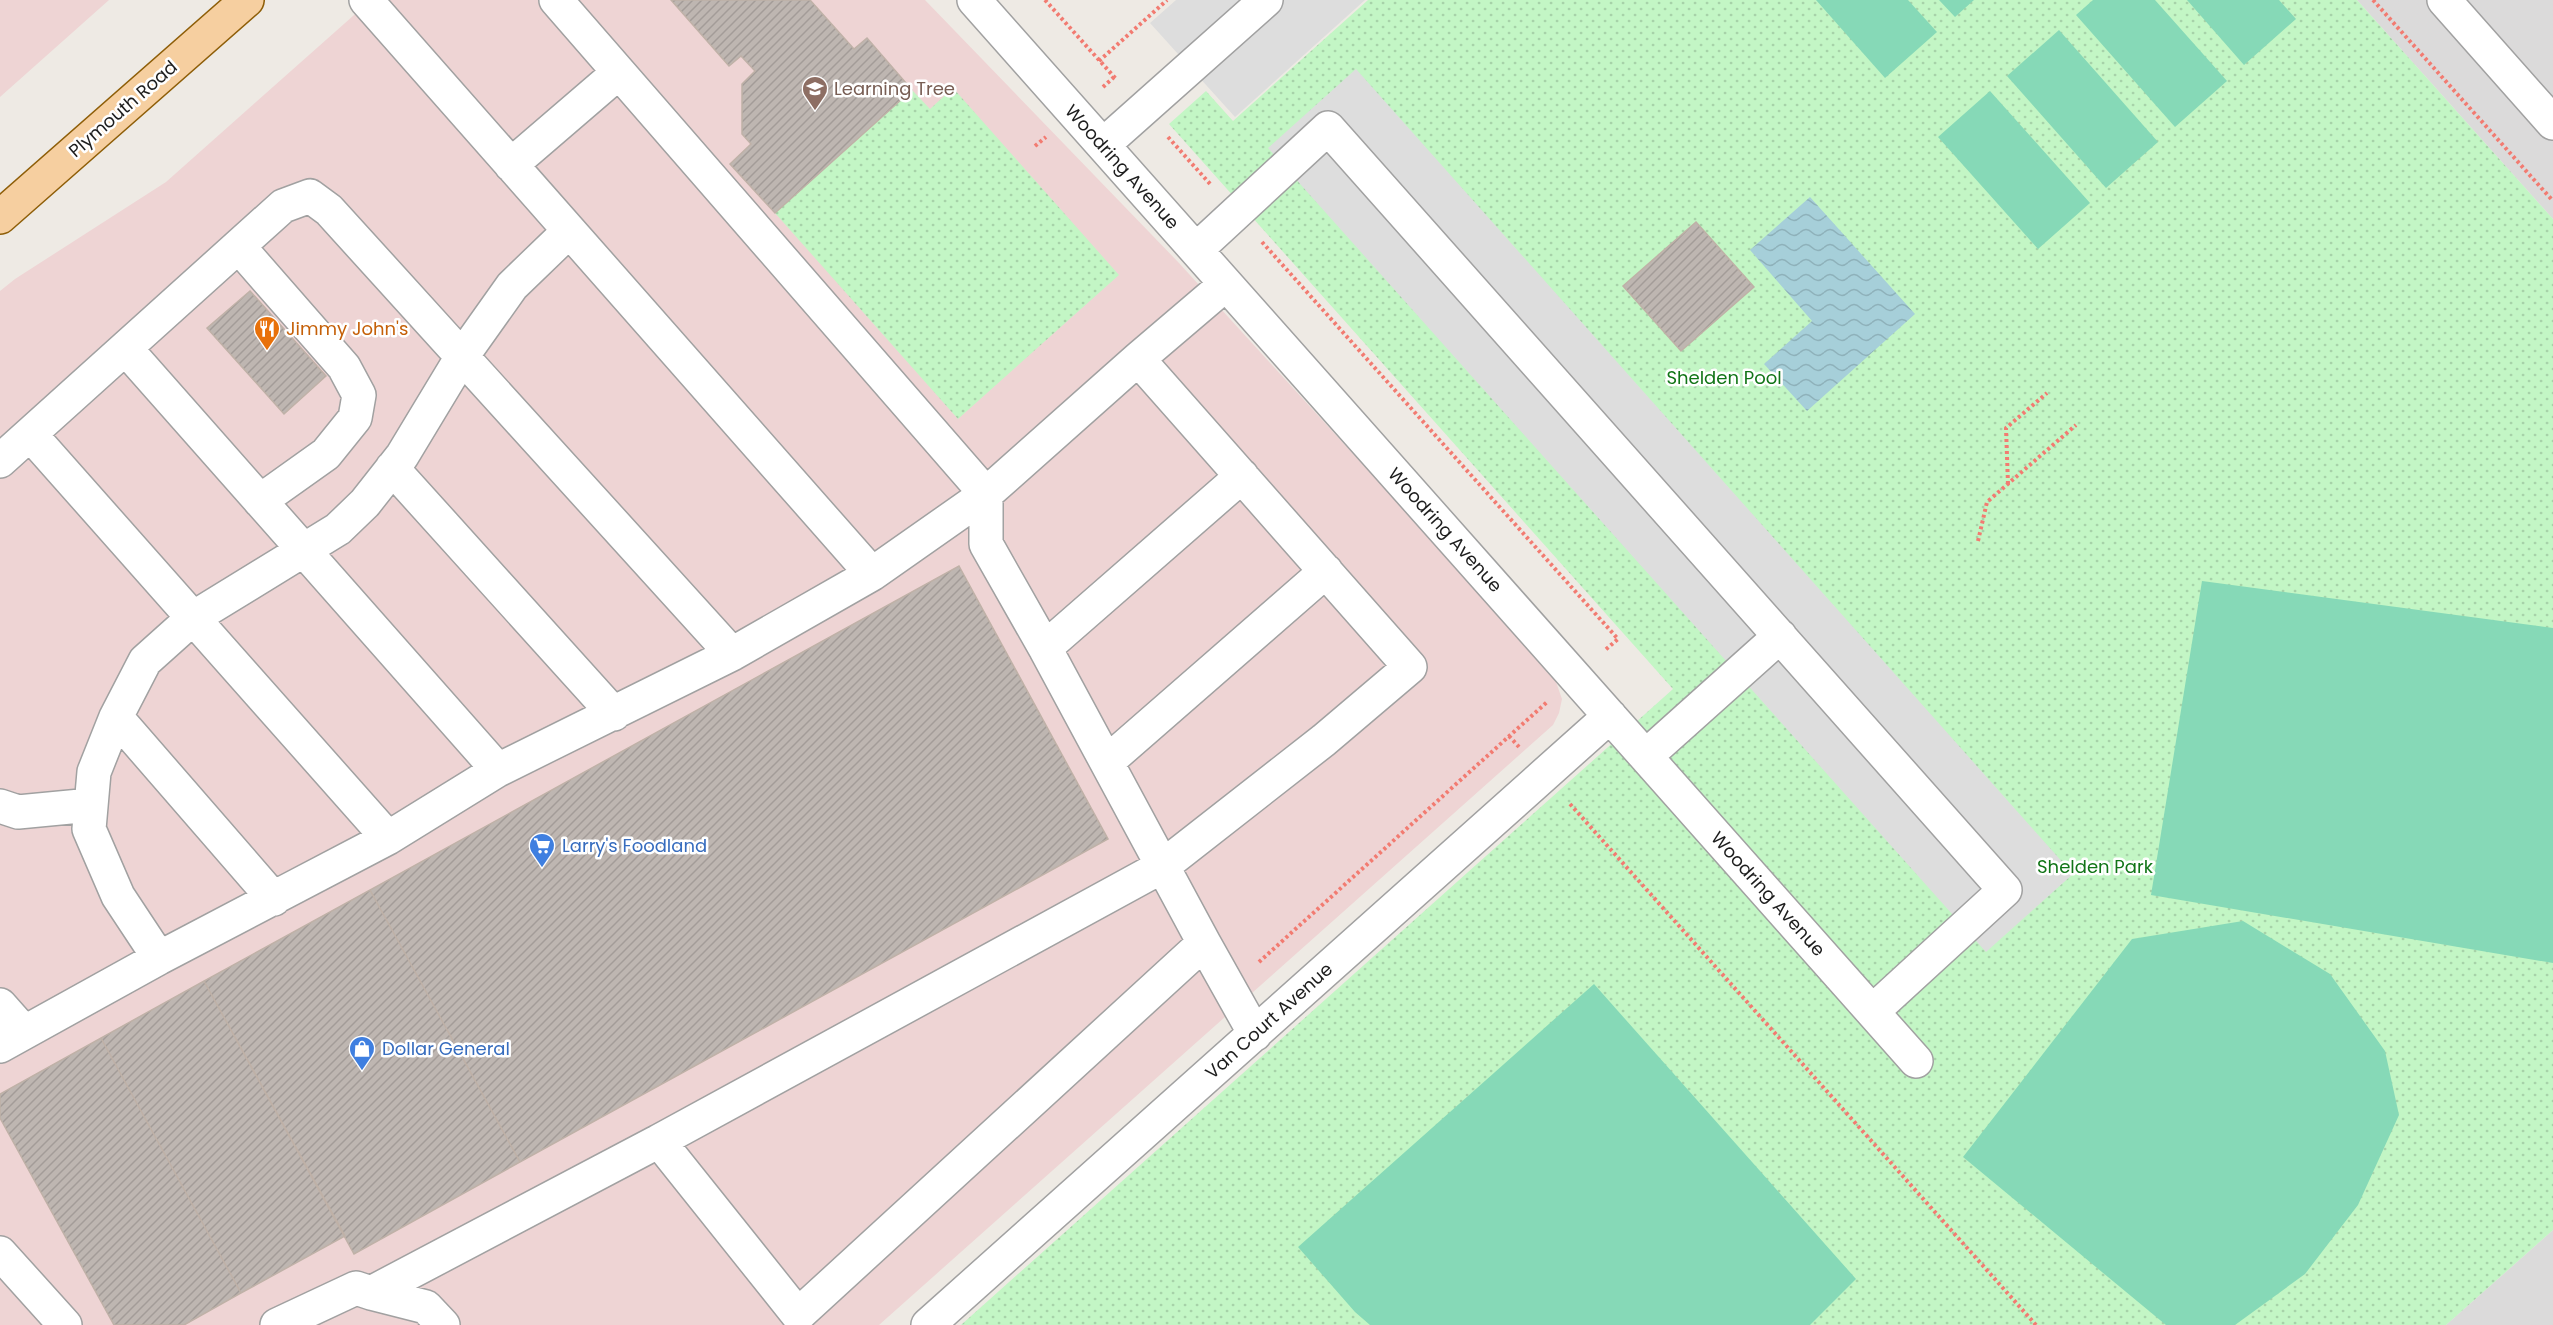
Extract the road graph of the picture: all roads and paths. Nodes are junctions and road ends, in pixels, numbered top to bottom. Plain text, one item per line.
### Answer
1 (247, 0) edge
2 (366, 0) edge
3 (556, 0) edge
4 (974, 0) edge
5 (1045, 0) edge
6 (1167, 0) edge
7 (1266, 0) edge
8 (2373, 0) edge
9 (2444, 0) edge
10 (1099, 61) junction
11 (618, 73) junction
12 (1143, 110) junction
13 (2553, 123) edge
14 (1102, 145) junction
15 (510, 165) junction
16 (2553, 201) edge
17 (1236, 213) junction
18 (0, 217) edge
19 (569, 231) junction
20 (239, 246) junction
21 (1196, 250) junction
22 (1226, 284) junction
23 (126, 349) junction
24 (463, 355) junction
25 (1138, 359) junction
26 (2047, 393) dead end
27 (2076, 425) dead end
28 (30, 434) junction
29 (0, 461) edge
30 (392, 468) junction
31 (1242, 476) junction
32 (2008, 484) junction
33 (986, 494) junction
34 (260, 501) junction
35 (1978, 541) dead end
36 (303, 549) junction
37 (1326, 571) junction
38 (872, 574) junction
39 (193, 618) junction
40 (1780, 636) junction
41 (1046, 648) junction
42 (732, 654) junction
43 (1575, 677) junction
44 (614, 714) junction
45 (116, 717) junction
46 (1610, 717) junction
47 (1509, 736) junction
48 (1646, 756) junction
49 (1107, 762) junction
50 (498, 770) junction
51 (1545, 775) junction
52 (91, 805) junction
53 (0, 806) edge
54 (388, 838) junction
55 (1163, 866) junction
56 (274, 899) junction
57 (1204, 943) junction
58 (159, 958) junction
59 (1229, 989) junction
60 (0, 1005) edge
61 (1873, 1011) junction
62 (1255, 1034) junction
63 (12, 1039) edge
64 (1916, 1061) dead end
65 (659, 1141) junction
66 (0, 1253) edge
67 (371, 1293) junction
68 (792, 1320) edge
69 (65, 1325) edge
70 (277, 1325) edge
71 (443, 1325) edge
72 (928, 1325) edge
73 (2036, 1325) edge

1 - 18 main road, Plymouth Road
2 - 15 street
3 - 11 street
4 - 14 street, Woodring Avenue
5 - 10 path
6 - 10 path
7 - 12 street
8 - 16 path
9 - 13 street
10 - 12 path
11 - 15 street
11 - 33 street
12 - 14 street
12 - 17 path
14 - 21 street, Woodring Avenue
15 - 19 street
17 - 21 street
17 - 40 street
17 - 43 path
19 - 24 street
19 - 38 street
20 - 23 street
20 - 24 street
20 - 34 street
21 - 22 street, Woodring Avenue
22 - 25 street
22 - 43 street, Woodring Avenue
23 - 28 street
23 - 34 street
24 - 30 street
24 - 42 street
25 - 31 street
25 - 33 street
26 - 32 path
27 - 32 path
28 - 29 street
28 - 39 street
30 - 36 street
30 - 44 street
31 - 37 street
31 - 41 street
32 - 35 path
33 - 38 street
33 - 41 street
34 - 36 street
36 - 39 street
36 - 50 street
37 - 49 street
37 - 55 street
38 - 42 street
39 - 45 street
39 - 54 street
40 - 48 street
40 - 61 street
41 - 49 street
42 - 44 street
43 - 46 street, Woodring Avenue
43 - 47 path
44 - 50 street
45 - 52 street
45 - 56 street
46 - 48 street, Woodring Avenue
46 - 51 street, Van Court Avenue
47 - 51 path
47 - 59 path
48 - 61 street, Woodring Avenue
49 - 55 street
50 - 54 street
51 - 62 street, Van Court Avenue
51 - 73 path
52 - 53 street
52 - 58 street
54 - 56 street
55 - 57 street
55 - 65 street
56 - 58 street
57 - 59 street
57 - 68 street
58 - 63 street
59 - 62 street
60 - 63 street
61 - 64 street, Woodring Avenue
62 - 72 street, Van Court Avenue
65 - 67 street
65 - 68 street
66 - 69 street
67 - 70 street
67 - 71 street

